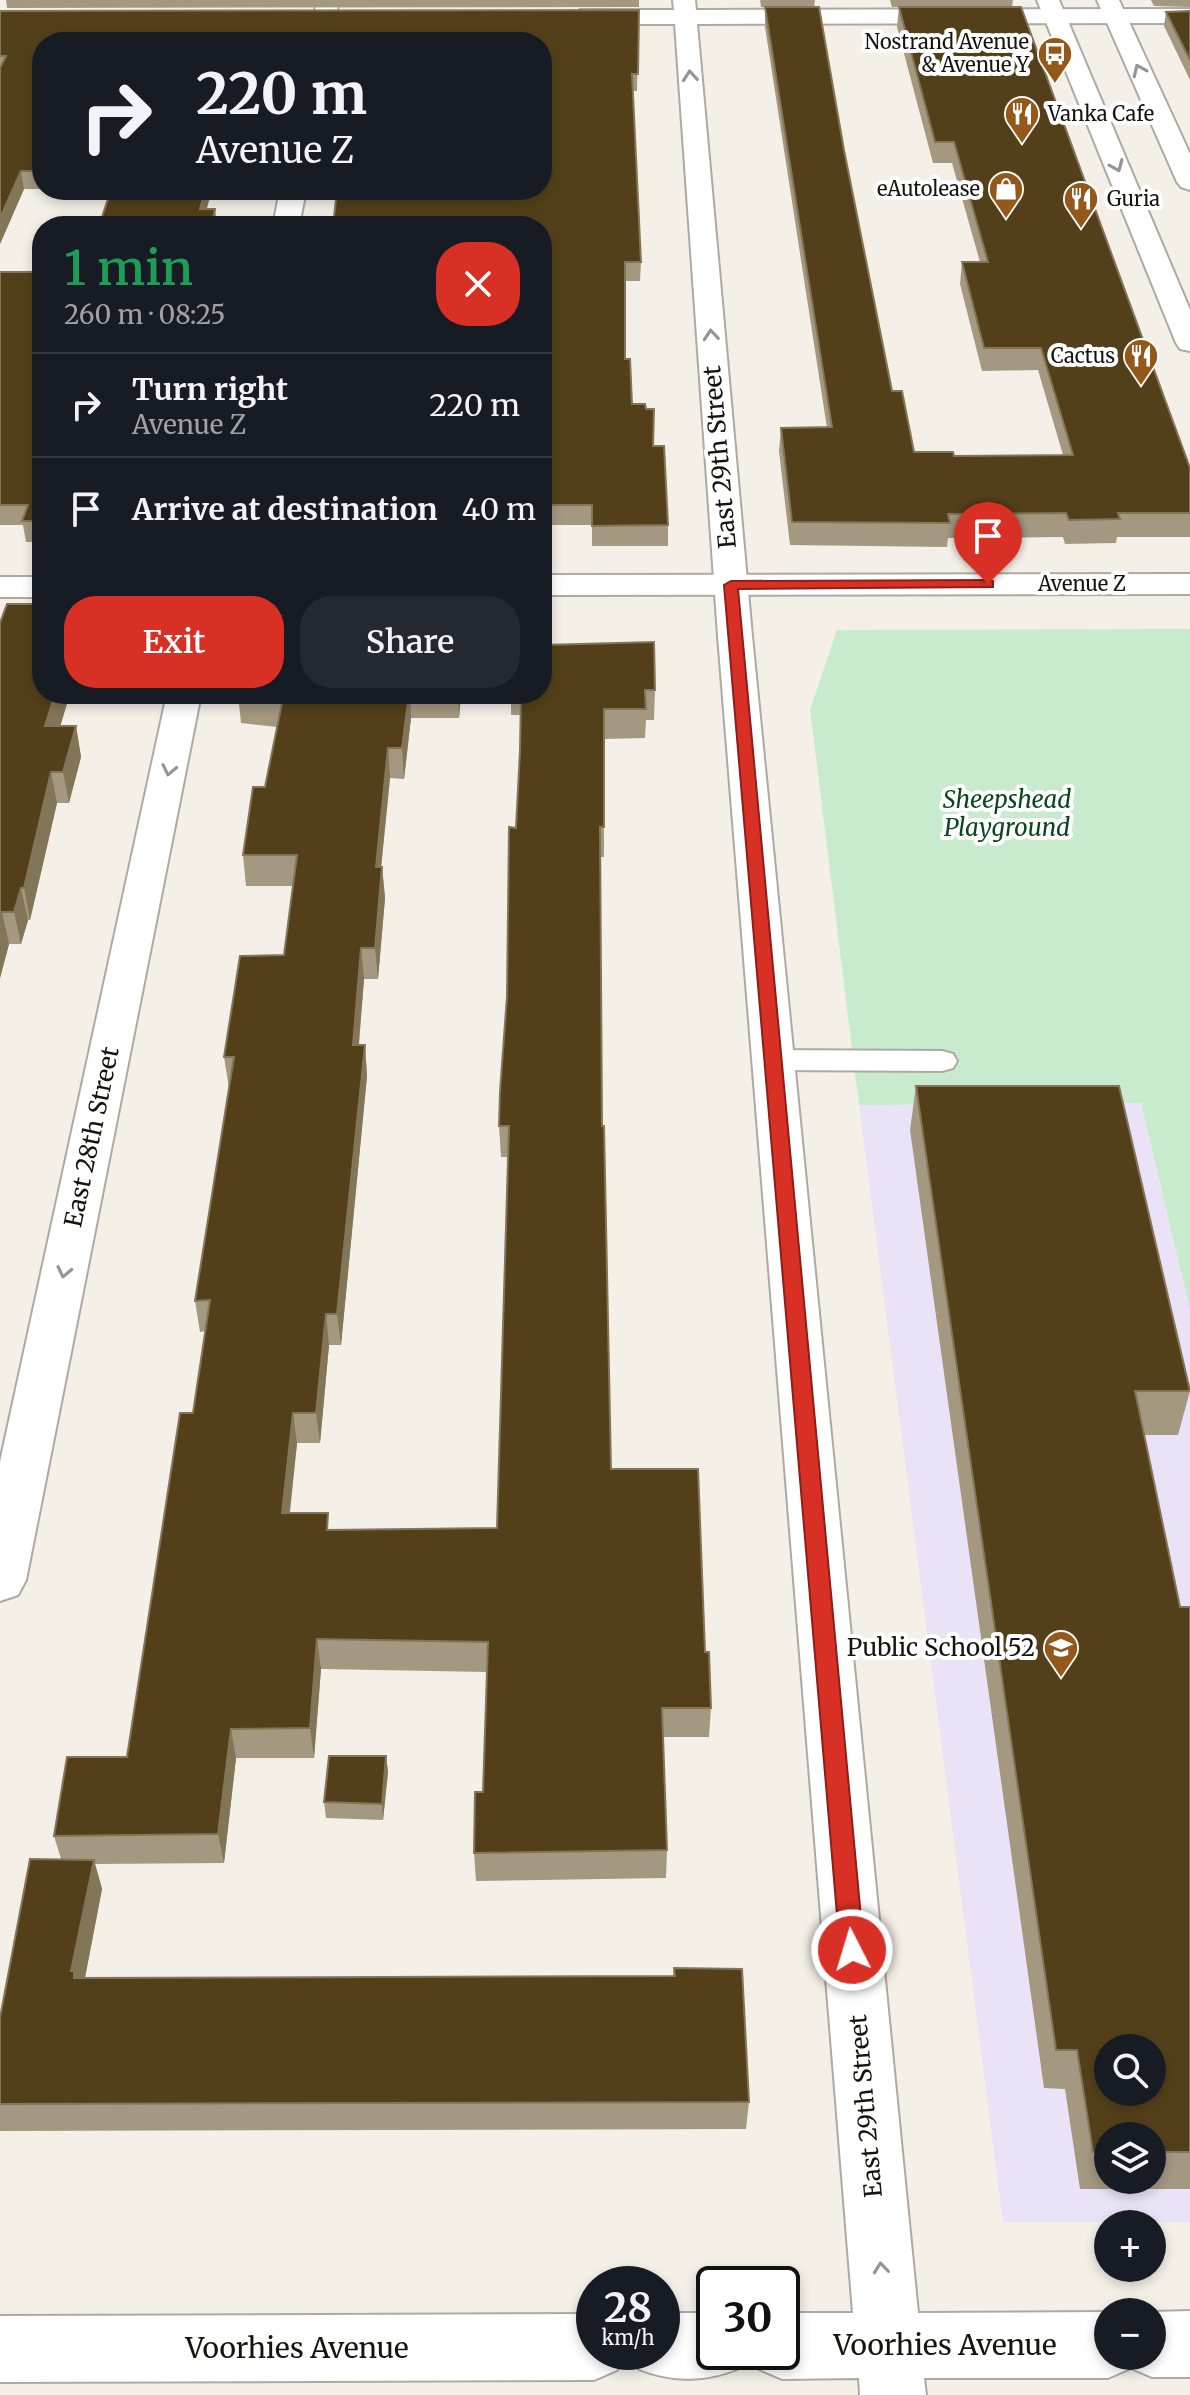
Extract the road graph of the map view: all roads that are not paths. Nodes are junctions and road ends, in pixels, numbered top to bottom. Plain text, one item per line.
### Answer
1 (684, 8) edge
2 (1051, 8) edge
3 (1112, 8) edge
4 (1190, 16) edge
5 (563, 17) edge
6 (1190, 182) edge
7 (1190, 343) edge
8 (1190, 584) edge
9 (552, 585) edge
10 (731, 585) junction
11 (0, 587) edge
12 (32, 587) edge
13 (182, 704) edge
14 (773, 1060) junction
15 (942, 1061) dead end
16 (0, 1580) edge
17 (1166, 2344) edge
18 (1190, 2344) edge
19 (576, 2347) edge
20 (1094, 2347) edge
21 (0, 2349) edge
22 (800, 2350) edge
23 (891, 2370) edge

1 - 2 street
1 - 5 street
10 -> 1 street, East 29th Street
2 - 3 street
2 -> 7 street
3 - 4 street
6 -> 3 street
8 - 10 street, Avenue Z
9 - 10 street, Avenue Z
10 - 14 street, East 29th Street
11 - 12 street
13 -> 16 street, East 28th Street
14 - 15 lane
23 -> 14 street, East 29th Street
17 - 18 street
19 - 21 street, Voorhies Avenue
20 - 23 street, Voorhies Avenue
22 - 23 street, Voorhies Avenue

